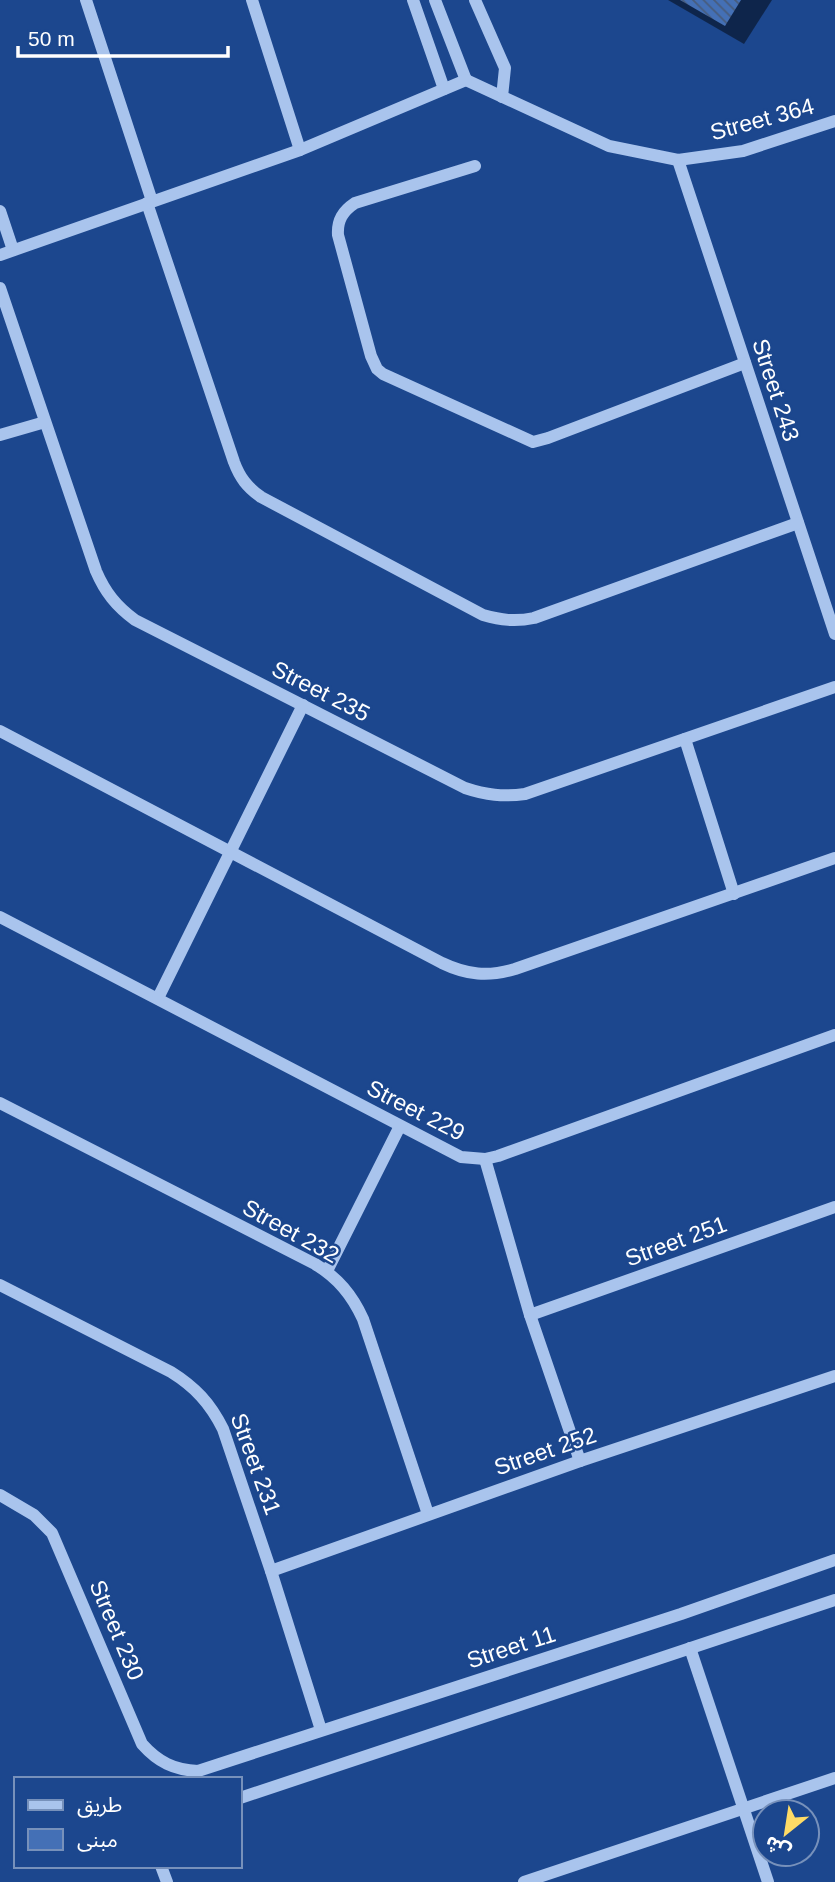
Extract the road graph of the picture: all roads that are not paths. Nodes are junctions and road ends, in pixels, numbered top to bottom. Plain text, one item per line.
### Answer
1 (86, 0) edge
2 (251, 0) edge
3 (413, 0) edge
4 (435, 0) edge
5 (475, 0) edge
6 (466, 80) junction
7 (444, 89) junction
8 (502, 97) junction
9 (835, 121) edge
10 (300, 150) junction
11 (678, 160) junction
12 (475, 166) dead end
13 (150, 202) junction
14 (0, 211) edge
15 (13, 250) junction
16 (0, 254) edge
17 (0, 288) edge
18 (745, 363) junction
19 (45, 422) junction
20 (0, 436) edge
21 (798, 523) junction
22 (835, 634) edge
23 (835, 687) edge
24 (303, 705) junction
25 (0, 732) edge
26 (685, 738) junction
27 (230, 852) junction
28 (835, 858) edge
29 (734, 894) junction
30 (0, 917) edge
31 (158, 998) junction
32 (835, 1035) edge
33 (0, 1103) edge
34 (400, 1126) junction
35 (485, 1159) junction
36 (835, 1206) edge
37 (327, 1271) junction
38 (0, 1285) edge
39 (530, 1315) junction
40 (835, 1376) edge
41 (580, 1461) junction
42 (0, 1495) edge
43 (428, 1514) junction
44 (835, 1560) edge
45 (271, 1571) junction
46 (835, 1600) edge
47 (690, 1648) junction
48 (321, 1730) junction
49 (198, 1771) joint
50 (835, 1778) edge
51 (242, 1797) edge
52 (743, 1809) junction
53 (524, 1882) edge
54 (768, 1882) edge

1 - 13 street
2 - 10 street
3 - 7 street
4 - 6 street
5 - 8 street
6 - 7 street
6 - 8 street, Street 364
7 - 10 street
8 - 11 street, Street 364
9 - 11 street, Street 364
10 - 13 street
11 - 18 street, Street 243
12 - 18 street
13 - 15 street
13 - 21 street
14 - 15 street
15 - 16 street
17 - 19 street, Street 235
18 - 21 street, Street 243
19 - 20 street
19 - 24 street, Street 235
21 - 22 street, Street 243
23 - 26 street, Street 235
24 - 26 street, Street 235
24 - 27 street
25 - 27 street
26 - 29 street
27 - 29 street
27 - 31 street
28 - 29 street
30 - 31 street, Street 229
31 - 34 street, Street 229
32 - 35 street, Street 229
33 - 37 street, Street 232
34 - 35 street, Street 229
34 - 37 street
35 - 39 street
36 - 39 street, Street 251
37 - 43 street, Street 232
38 - 45 street, Street 231
39 - 41 street
40 - 41 street, Street 252
41 - 43 street, Street 252
42 - 49 street, Street 230
43 - 45 street, Street 252
44 - 48 street, Street 11
45 - 48 street, Street 231
46 - 47 street
47 - 51 street
47 - 52 street
48 - 49 street, Street 11
50 - 52 street
52 - 53 street
52 - 54 street

